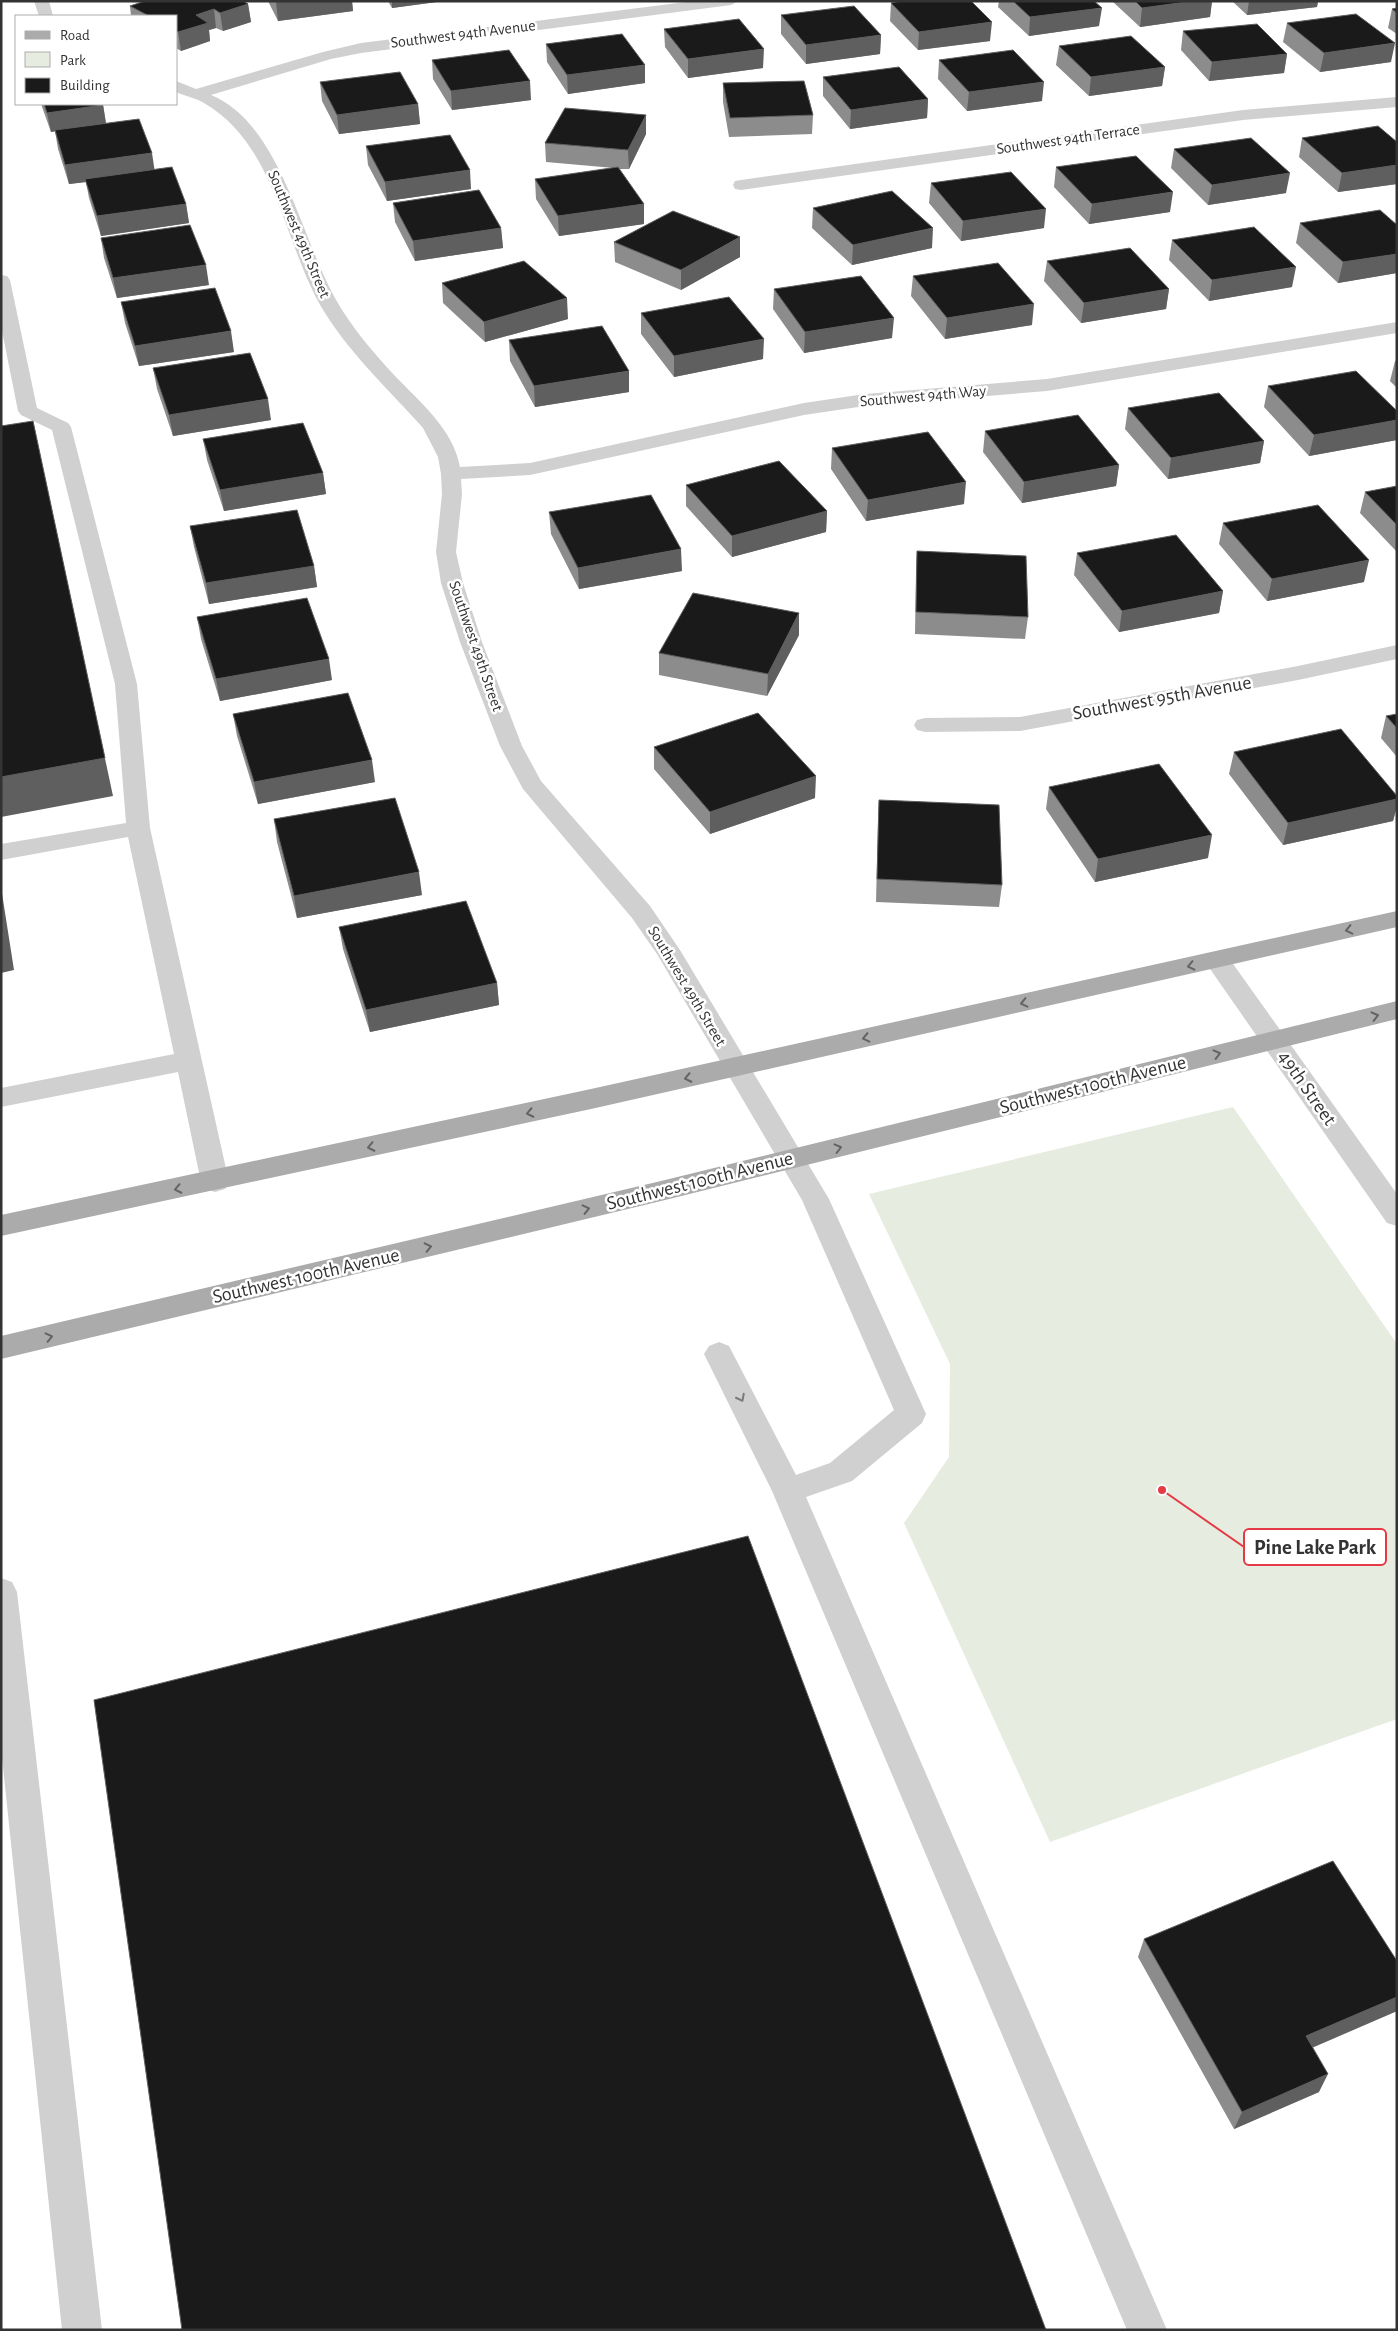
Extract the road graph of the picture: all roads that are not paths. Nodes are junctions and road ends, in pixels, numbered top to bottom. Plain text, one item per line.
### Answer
1 (41, 1) edge
2 (731, 1) edge
3 (46, 15) edge
4 (178, 87) edge
5 (199, 93) junction
6 (1397, 102) edge
7 (741, 185) dead end
8 (1, 280) edge
9 (1397, 327) edge
10 (451, 474) junction
11 (1397, 652) edge
12 (925, 725) dead end
13 (138, 828) junction
14 (1, 852) edge
15 (1397, 919) edge
16 (1217, 960) junction
17 (1397, 1010) edge
18 (1273, 1040) junction
19 (189, 1060) junction
20 (736, 1067) junction
21 (1, 1098) edge
22 (791, 1159) junction
23 (215, 1182) junction
24 (1397, 1216) edge
25 (1, 1226) edge
26 (1, 1348) edge
27 (719, 1354) dead end
28 (788, 1491) junction
29 (1, 1592) edge
30 (82, 2330) edge
31 (1147, 2330) edge

1 - 3 street
2 - 5 street, Southwest 94th Avenue
4 - 5 street, Southwest 49th Street
5 - 10 street, Southwest 49th Street
6 - 7 street, Southwest 94th Terrace
8 - 13 street
9 - 10 street, Southwest 94th Way
10 - 20 street, Southwest 49th Street
11 - 12 street, Southwest 95th Avenue
13 - 14 street
13 - 19 street
15 -> 16 main road
16 - 18 street, 49th Street
16 -> 20 main road
18 -> 17 main road, Southwest 100th Avenue
22 -> 18 main road, Southwest 100th Avenue
18 - 24 street, 49th Street
19 - 21 street
19 - 23 street
20 - 22 street, Southwest 49th Street
20 -> 23 main road
26 -> 22 main road, Southwest 100th Avenue
22 - 28 street, Southwest 49th Street
23 -> 25 main road
27 -> 28 street
28 - 31 street
29 - 30 street

